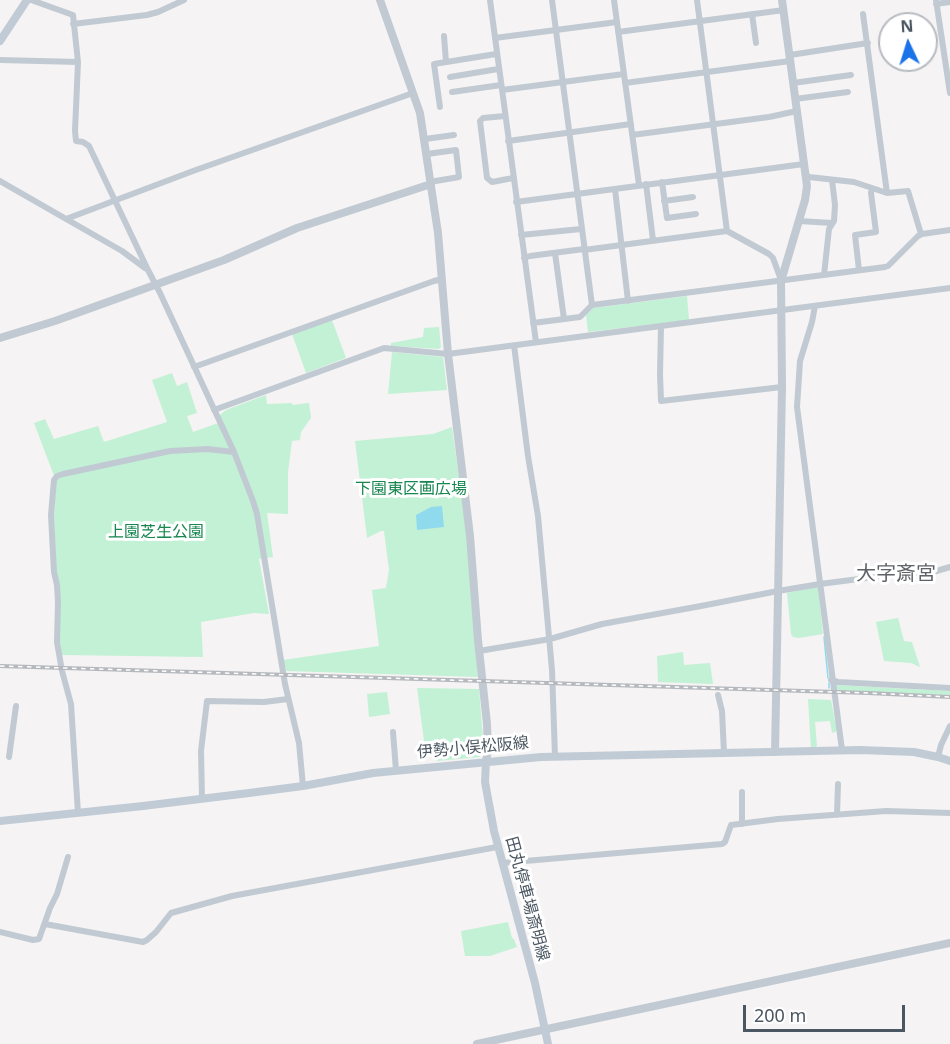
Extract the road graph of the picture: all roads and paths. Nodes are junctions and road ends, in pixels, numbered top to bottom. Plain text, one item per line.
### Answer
1 (29, 0) edge
2 (184, 0) edge
3 (380, 0) edge
4 (490, 0) edge
5 (552, 0) edge
6 (614, 0) edge
7 (697, 0) edge
8 (782, 0) edge
9 (936, 2) edge
10 (950, 2) edge
11 (784, 10) junction
12 (753, 14) junction
13 (863, 14) dead end
14 (699, 21) junction
15 (617, 22) junction
16 (74, 24) junction
17 (556, 30) junction
18 (618, 32) junction
19 (444, 36) dead end
20 (495, 38) junction
21 (0, 42) edge
22 (756, 43) dead end
23 (867, 44) junction
24 (496, 54) junction
25 (790, 58) junction
26 (0, 60) edge
27 (78, 62) junction
28 (446, 62) junction
29 (948, 68) edge
30 (498, 69) junction
31 (706, 72) junction
32 (624, 74) junction
33 (851, 75) dead end
34 (450, 77) dead end
35 (563, 82) junction
36 (625, 83) junction
37 (793, 83) junction
38 (501, 87) junction
39 (452, 92) dead end
40 (848, 92) dead end
41 (413, 93) junction
42 (950, 93) edge
43 (795, 99) junction
44 (440, 108) dead end
45 (797, 111) junction
46 (505, 116) junction
47 (631, 124) junction
48 (713, 124) junction
49 (570, 134) junction
50 (454, 135) dead end
51 (633, 135) junction
52 (425, 139) junction
53 (508, 141) junction
54 (427, 154) junction
55 (804, 164) junction
56 (719, 175) junction
57 (806, 175) junction
58 (513, 178) junction
59 (832, 180) junction
60 (0, 181) edge
61 (662, 182) junction
62 (430, 183) junction
63 (642, 185) junction
64 (872, 188) junction
65 (615, 189) junction
66 (577, 194) junction
67 (887, 194) junction
68 (693, 197) dead end
69 (114, 201) junction
70 (664, 201) junction
71 (516, 202) junction
72 (696, 214) dead end
73 (66, 219) junction
74 (799, 221) junction
75 (832, 223) junction
76 (581, 229) junction
77 (950, 230) edge
78 (727, 231) junction
79 (921, 234) junction
80 (521, 236) junction
81 (653, 240) junction
82 (621, 245) junction
83 (584, 250) junction
84 (555, 253) junction
85 (524, 258) junction
86 (148, 270) junction
87 (859, 270) junction
88 (824, 275) junction
89 (442, 279) junction
90 (781, 281) junction
91 (155, 285) junction
92 (950, 288) edge
93 (628, 301) junction
94 (592, 305) junction
95 (815, 306) junction
96 (783, 310) junction
97 (564, 319) junction
98 (532, 323) junction
99 (661, 326) junction
100 (0, 338) edge
101 (536, 342) junction
102 (514, 345) junction
103 (448, 354) junction
104 (194, 367) junction
105 (782, 387) junction
106 (214, 410) junction
107 (234, 452) junction
108 (950, 567) edge
109 (820, 584) junction
110 (778, 591) junction
111 (549, 639) junction
112 (479, 651) junction
113 (831, 680) junction
114 (950, 688) edge
115 (718, 695) dead end
116 (288, 699) junction
117 (16, 706) dead end
118 (950, 726) edge
119 (393, 732) dead end
120 (842, 750) junction
121 (775, 752) junction
122 (724, 753) junction
123 (555, 756) junction
124 (9, 757) dead end
125 (938, 757) junction
126 (486, 761) junction
127 (950, 761) edge
128 (396, 770) junction
129 (838, 784) dead end
130 (303, 786) junction
131 (742, 792) dead end
132 (202, 798) junction
133 (78, 813) junction
134 (950, 813) edge
135 (837, 815) junction
136 (0, 821) edge
137 (742, 824) junction
138 (498, 847) junction
139 (68, 857) dead end
140 (502, 863) junction
141 (45, 924) junction
142 (0, 932) edge
143 (950, 944) edge
144 (545, 1029) junction
145 (477, 1044) edge
146 (548, 1044) edge

1 - 16 street
1 - 21 main road
2 - 16 street
3 - 41 street
4 - 20 street
5 - 17 street
6 - 15 street
7 - 14 street
8 - 11 street
9 - 10 street
9 - 29 street
11 - 12 street
11 - 25 street
12 - 14 street
12 - 22 street
13 - 23 street
14 - 18 street
14 - 31 street
15 - 17 street
15 - 18 street
16 - 27 street
17 - 20 street
17 - 35 street
18 - 32 street
19 - 28 street
20 - 24 street
23 - 25 street
23 - 67 street
24 - 28 street
24 - 30 street
25 - 31 street
25 - 37 street
26 - 27 street
27 - 69 street
28 - 44 street
29 - 42 street
30 - 34 street
30 - 38 street
31 - 36 street
31 - 48 street
32 - 35 street
32 - 36 street
33 - 37 street
35 - 38 street
35 - 49 street
36 - 47 street
37 - 43 street
38 - 39 street
38 - 46 street
40 - 43 street
41 - 52 street
41 - 69 street
43 - 45 street
45 - 48 street
45 - 55 street
46 - 53 street
46 - 58 street
47 - 49 street
47 - 51 street
48 - 51 street
48 - 56 street
49 - 53 street
49 - 66 street
50 - 52 street
51 - 63 street
52 - 54 street
53 - 58 street
54 - 62 street
54 - 62 street
55 - 56 street
55 - 57 street
56 - 61 street
56 - 78 street
57 - 59 street
57 - 74 street
58 - 71 street
59 - 64 street
59 - 75 street
60 - 73 street
61 - 63 street
61 - 70 street
62 - 89 street
62 - 91 street
63 - 65 street
63 - 81 street
64 - 67 street
64 - 87 street
65 - 66 street
65 - 82 street
66 - 71 street
66 - 76 street
67 - 79 street
68 - 70 street
69 - 73 street
69 - 86 street
70 - 72 street
71 - 80 street
73 - 86 street
74 - 75 street
74 - 90 street
75 - 88 street
76 - 80 street
76 - 83 street
77 - 79 street
78 - 81 street
78 - 90 street
79 - 87 street
80 - 85 street
81 - 82 street
82 - 83 street
82 - 93 street
83 - 84 street
83 - 94 street
84 - 85 street
84 - 97 street
85 - 98 street
86 - 91 street
87 - 88 street
88 - 90 street
89 - 103 street
89 - 104 street
90 - 93 street
90 - 96 street
91 - 100 street
91 - 104 street
92 - 95 street
93 - 94 street
94 - 97 street
95 - 96 street
95 - 109 street
96 - 99 street
96 - 105 street
97 - 98 street
98 - 101 street
99 - 101 street
99 - 105 street
101 - 102 street
102 - 103 street
102 - 111 street
103 - 106 street
103 - 112 street
104 - 106 street
105 - 110 street
106 - 107 street
107 - 116 street
107 - 133 street
108 - 109 street
109 - 110 street
109 - 113 street
110 - 111 street
110 - 121 street
111 - 112 street
111 - 123 street
112 - 126 street
113 - 114 street
113 - 120 street
115 - 122 street
116 - 130 street
116 - 132 street
117 - 124 street
118 - 125 street
119 - 128 street
120 - 121 main road, 伊勢小俣松阪線
120 - 125 main road, 伊勢小俣松阪線
121 - 122 main road, 伊勢小俣松阪線
122 - 123 main road, 伊勢小俣松阪線
123 - 126 main road, 伊勢小俣松阪線
125 - 127 main road, 伊勢小俣松阪線
126 - 128 main road, 伊勢小俣松阪線
126 - 138 main road, 田丸停車場斎明線
128 - 130 main road, 伊勢小俣松阪線
129 - 135 street
130 - 132 main road, 伊勢小俣松阪線
131 - 137 street
132 - 133 main road, 伊勢小俣松阪線
133 - 136 main road, 伊勢小俣松阪線
134 - 135 street
135 - 137 street
137 - 140 street
138 - 140 main road, 田丸停車場斎明線
138 - 141 street
139 - 141 street
140 - 144 main road, 田丸停車場斎明線
141 - 142 street
143 - 144 street
144 - 145 street
144 - 146 main road, 田丸停車場斎明線

